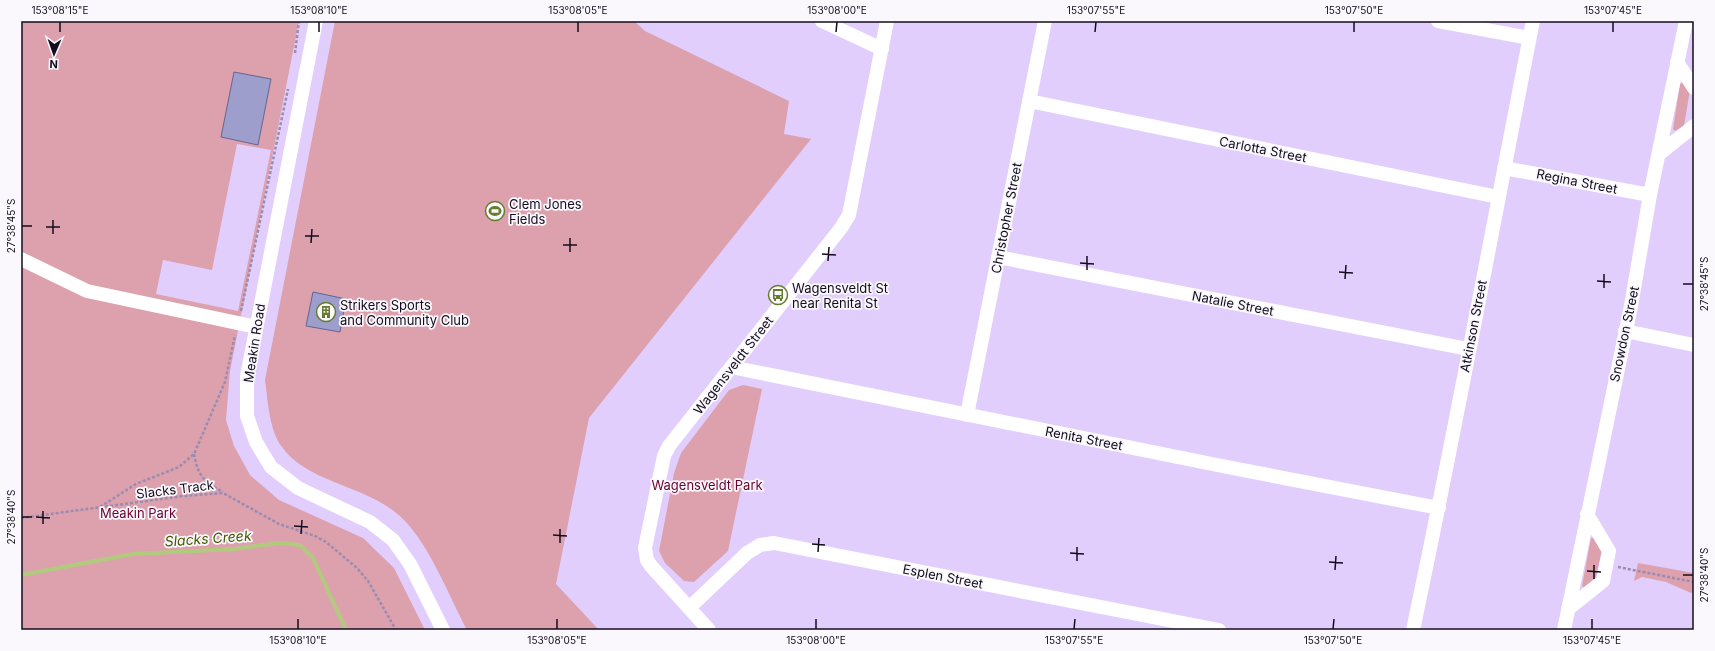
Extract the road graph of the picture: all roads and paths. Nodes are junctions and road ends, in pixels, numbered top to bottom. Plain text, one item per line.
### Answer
1 (299, 21) edge
2 (316, 21) edge
3 (822, 21) edge
4 (887, 21) edge
5 (1045, 21) edge
6 (1438, 21) edge
7 (1533, 21) edge
8 (1686, 21) edge
9 (1529, 38) junction
10 (882, 49) junction
11 (294, 58) dead end
12 (1677, 62) junction
13 (290, 81) dead end
14 (1694, 88) edge
15 (1029, 101) junction
16 (1694, 126) edge
17 (1659, 154) junction
18 (1504, 168) junction
19 (1650, 195) junction
20 (1498, 196) junction
21 (998, 257) junction
22 (21, 259) edge
23 (238, 323) junction
24 (256, 327) junction
25 (1625, 331) junction
26 (1694, 346) edge
27 (1468, 350) junction
28 (731, 367) junction
29 (967, 415) junction
30 (194, 454) junction
31 (223, 493) junction
32 (100, 507) junction
33 (1439, 508) junction
34 (1587, 514) junction
35 (21, 518) edge
36 (1606, 564) junction
37 (1694, 582) edge
38 (689, 608) junction
39 (1568, 609) junction
40 (396, 630) edge
41 (444, 630) edge
42 (709, 630) edge
43 (1219, 630) edge
44 (1413, 630) edge
45 (1564, 630) edge

1 - 11 path
2 - 24 street, Meakin Road
3 - 10 street
4 - 10 street, Wagensveldt Street
5 - 15 street, Christopher Street
6 - 9 street
7 - 9 street, Atkinson Street
8 - 12 street, Snowdon Street
9 - 18 street, Atkinson Street
10 - 28 street, Wagensveldt Street
12 - 14 street
12 - 17 street, Snowdon Street
13 - 23 path
15 - 20 street, Carlotta Street
15 - 21 street, Christopher Street
16 - 17 street
17 - 19 street, Snowdon Street
18 - 19 street, Regina Street
18 - 20 street, Atkinson Street
19 - 25 street, Snowdon Street
20 - 27 street, Atkinson Street
21 - 27 street, Natalie Street
21 - 29 street, Christopher Street
22 - 23 street
23 - 24 street
23 - 30 path
24 - 41 street, Meakin Road
25 - 26 street
25 - 34 street, Snowdon Street
27 - 33 street, Atkinson Street
28 - 29 street, Renita Street
28 - 38 street, Wagensveldt Street
29 - 33 street, Renita Street
30 - 31 path
30 - 32 path
31 - 32 path, Slacks Track
31 - 40 path, Slacks Track
32 - 35 path, Slacks Track
33 - 44 street, Atkinson Street
34 - 36 street
34 - 39 street, Snowdon Street
36 - 37 path
36 - 39 street
38 - 42 street, Wagensveldt Street
38 - 43 street, Esplen Street
39 - 45 street, Snowdon Street

